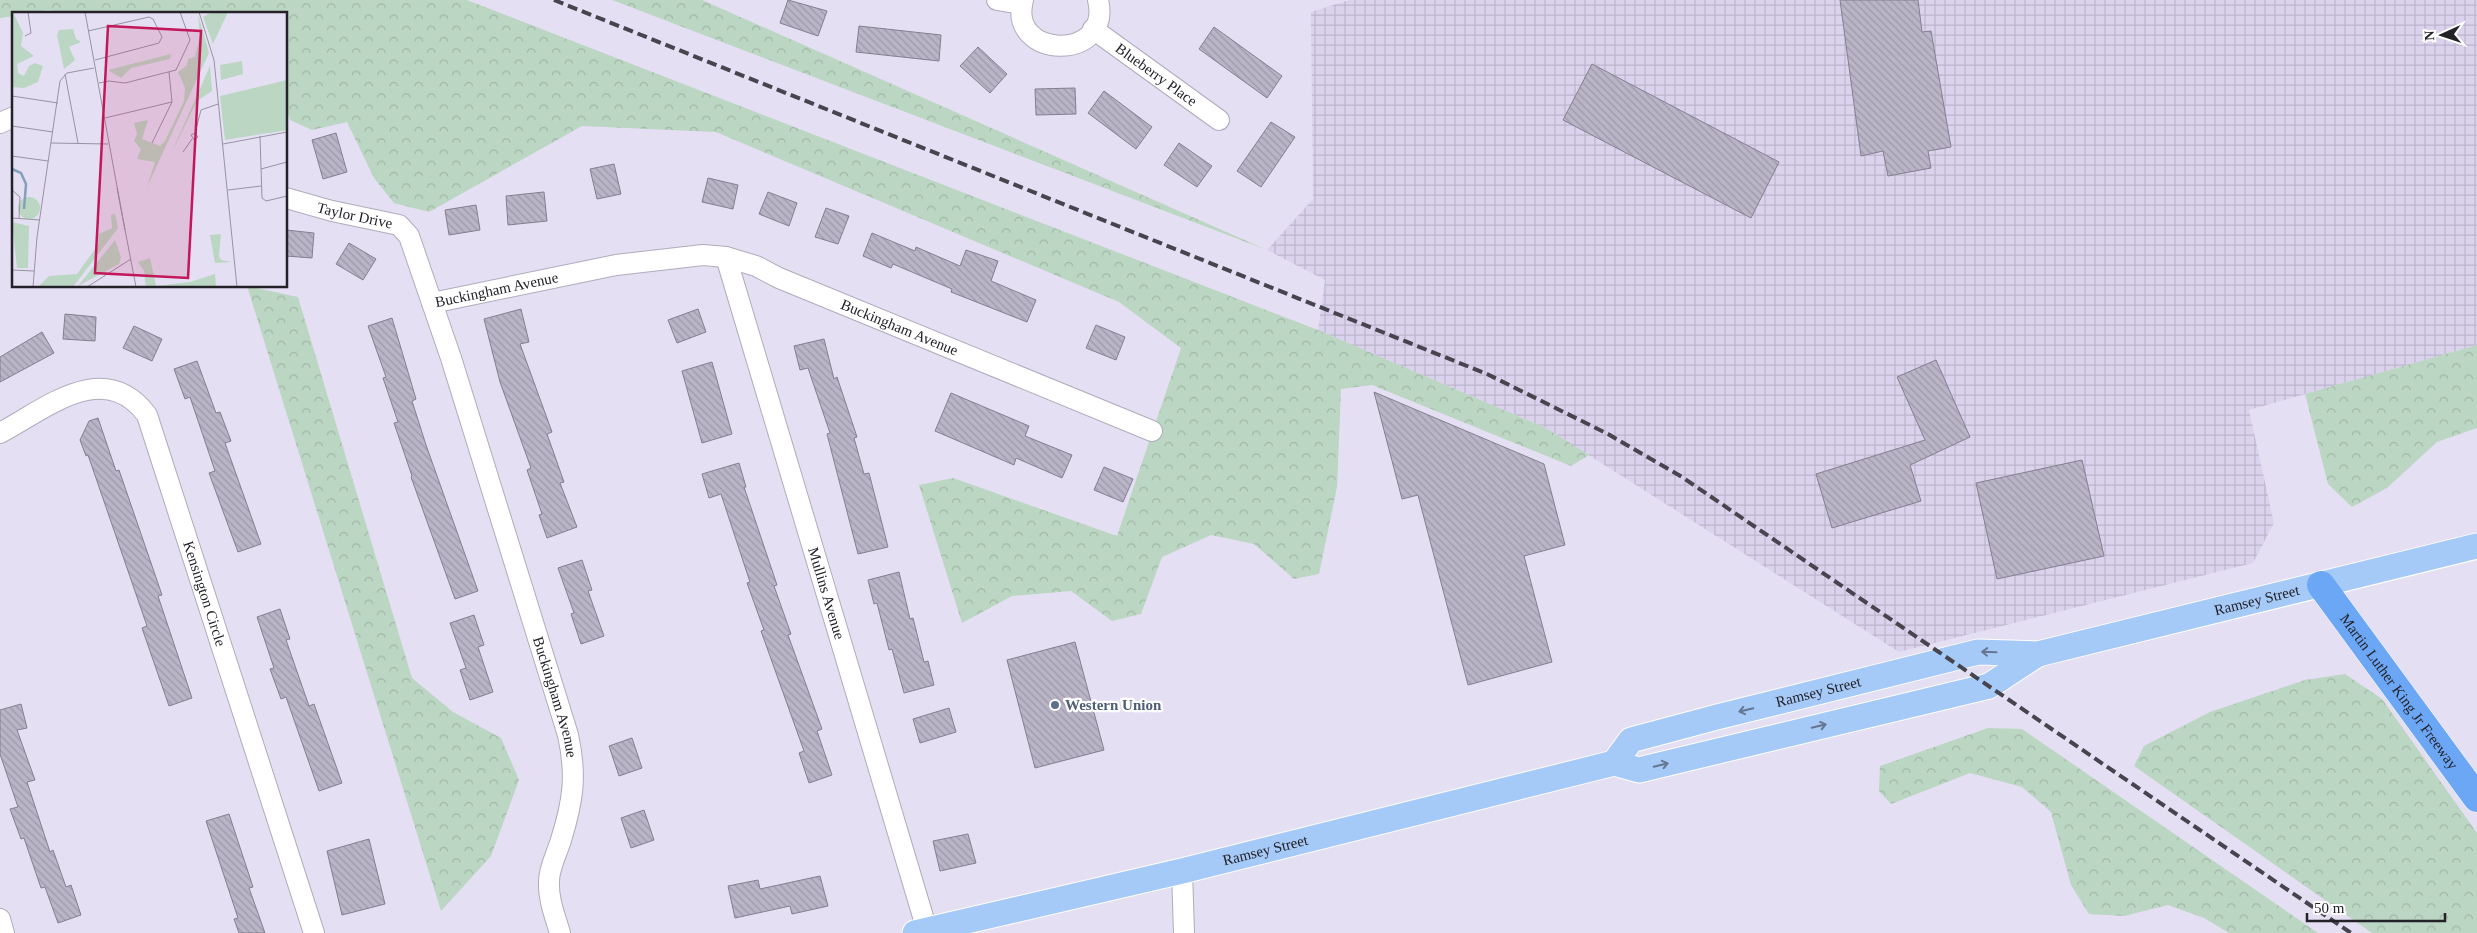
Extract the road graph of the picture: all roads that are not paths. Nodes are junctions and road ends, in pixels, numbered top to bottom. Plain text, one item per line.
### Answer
1 (997, 0) edge
2 (1098, 0) edge
3 (1023, 2) edge
4 (1093, 29) junction
5 (12, 118) edge
6 (1219, 120) dead end
7 (0, 123) edge
8 (288, 199) edge
9 (726, 257) junction
10 (432, 302) junction
11 (1152, 431) dead end
12 (0, 433) edge
13 (2477, 546) edge
14 (2321, 585) junction
15 (2038, 654) junction
16 (1614, 763) junction
17 (2477, 798) edge
18 (1182, 871) junction
19 (0, 918) edge
20 (921, 932) edge
21 (4, 933) edge
22 (314, 933) edge
23 (560, 933) edge
24 (1184, 933) edge

1 - 3 street
2 - 4 street
3 - 4 street
4 - 6 street, Blueberry Place
5 - 7 street
8 - 10 street, Taylor Drive
9 - 10 street, Buckingham Avenue
9 - 11 street, Buckingham Avenue
9 - 20 street, Mullins Avenue
10 - 23 street, Buckingham Avenue
12 - 22 street, Kensington Circle
13 - 14 main road, Ramsey Street
14 - 15 main road, Ramsey Street
14 - 17 highway, Martin Luther King Jr Freeway
16 -> 15 main road, Ramsey Street
15 -> 16 main road, Ramsey Street
16 - 18 main road, Ramsey Street
18 - 20 main road, Ramsey Street
18 - 24 street
19 - 21 street

